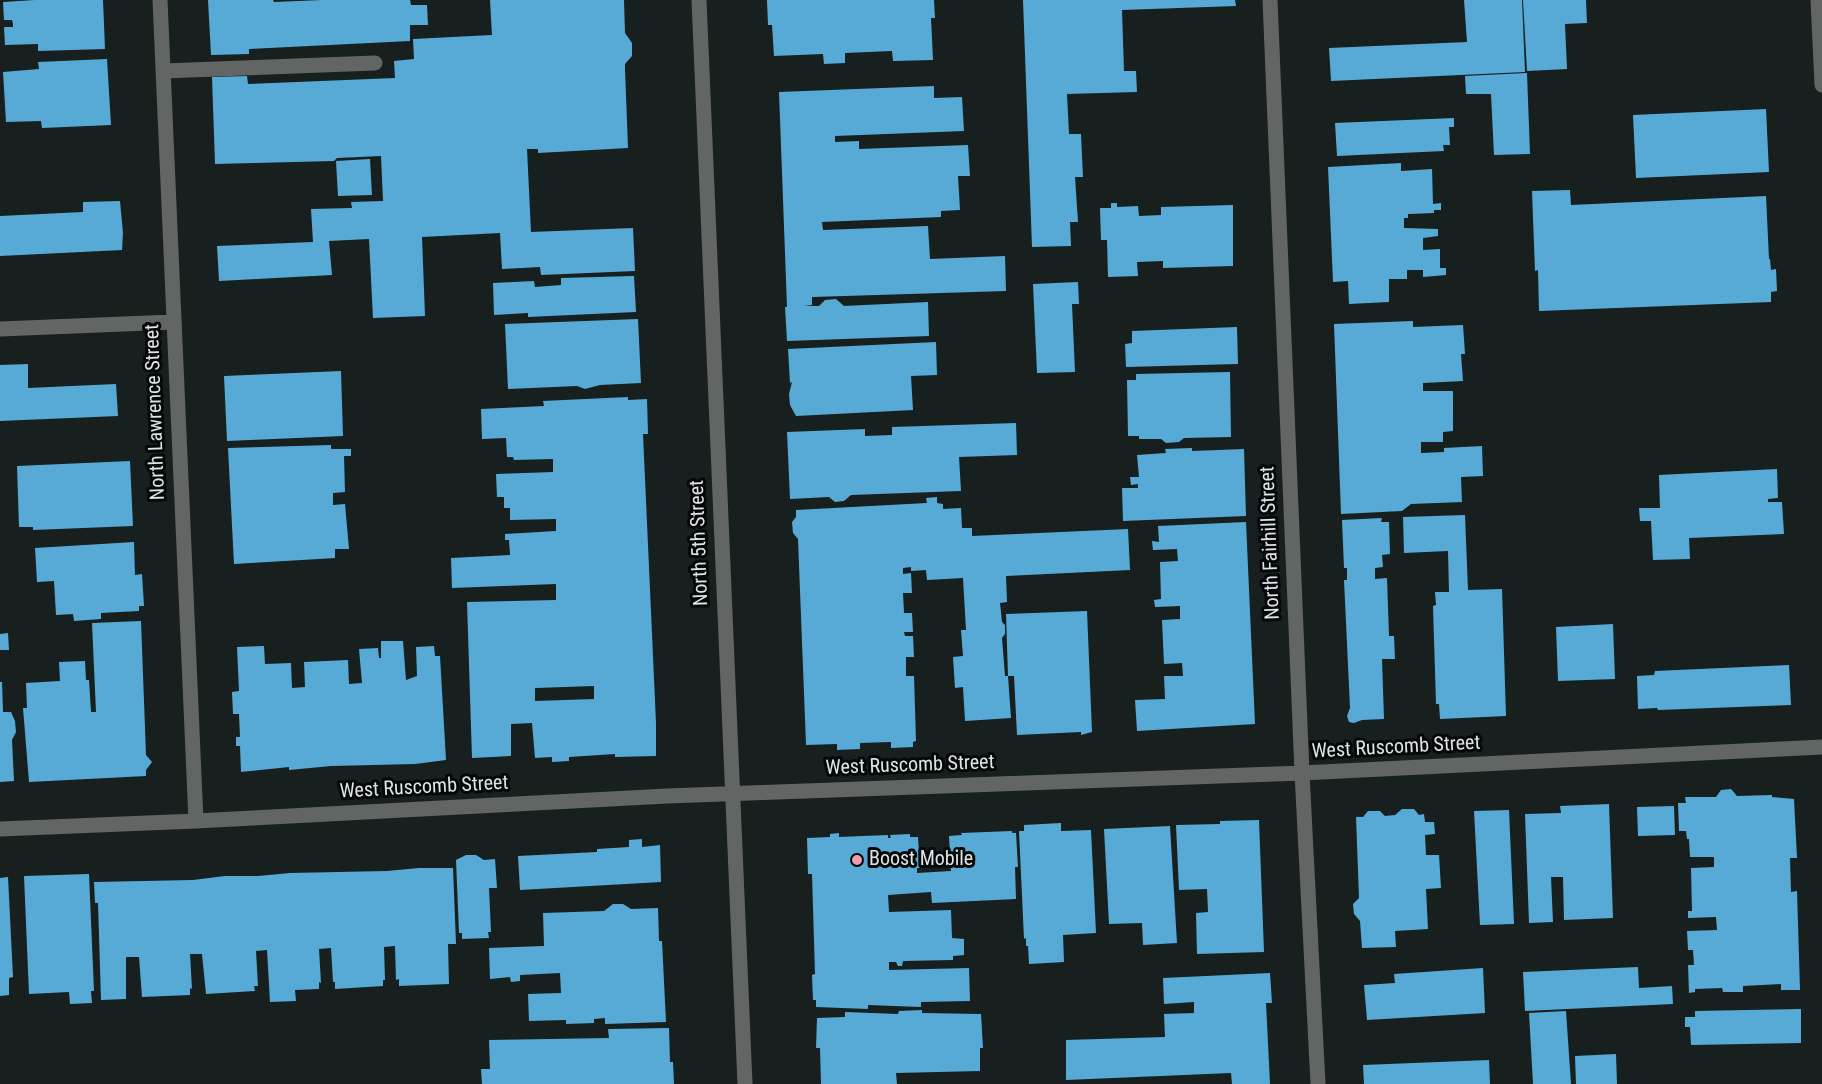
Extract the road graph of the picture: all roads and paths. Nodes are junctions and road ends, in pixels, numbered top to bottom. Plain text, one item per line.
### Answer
1 (160, 0) edge
2 (699, 0) edge
3 (1270, 0) edge
4 (1818, 0) edge
5 (375, 63) dead end
6 (163, 71) junction
7 (1822, 85) edge
8 (173, 322) junction
9 (0, 329) edge
10 (1822, 747) edge
11 (1302, 773) junction
12 (731, 794) junction
13 (196, 821) junction
14 (0, 829) edge
15 (745, 1084) edge
16 (1318, 1084) edge

1 - 6 street, North Lawrence Street
2 - 12 street, North 5th Street
3 - 11 street, North Fairhill Street
4 - 7 street
5 - 6 street
6 - 8 street, North Lawrence Street
8 - 9 street
8 - 13 street, North Lawrence Street
10 - 11 street, West Ruscomb Street
11 - 12 street, West Ruscomb Street
11 - 16 street, North Fairhill Street
12 - 13 street, West Ruscomb Street
12 - 15 street, North 5th Street
13 - 14 street, West Ruscomb Street

